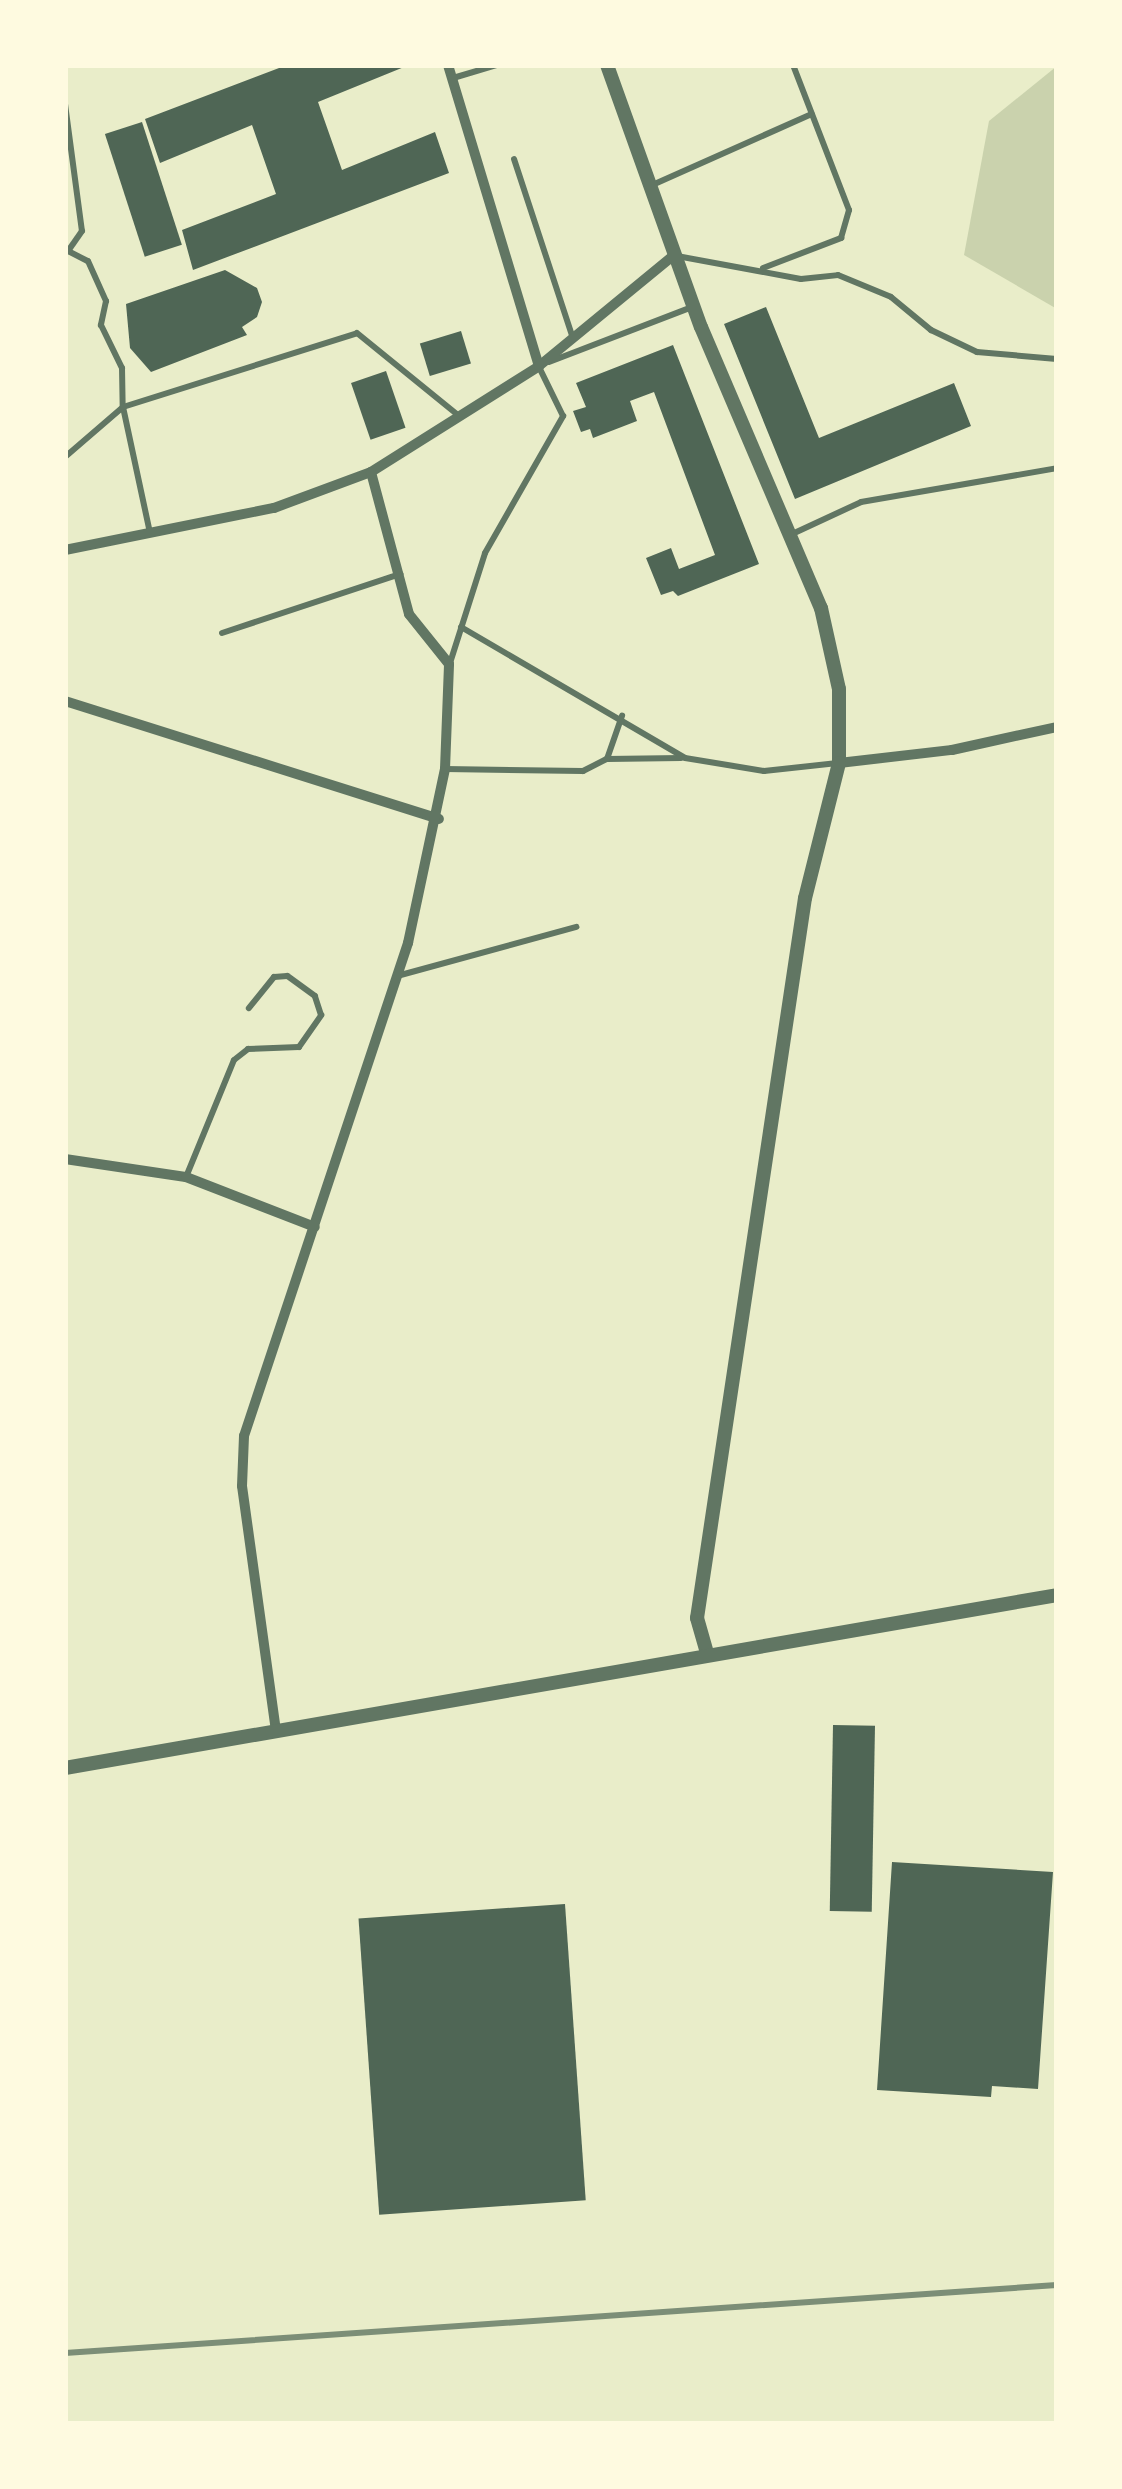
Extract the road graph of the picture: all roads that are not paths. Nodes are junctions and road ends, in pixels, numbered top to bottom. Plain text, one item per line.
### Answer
1 (448, 65) edge
2 (496, 65) edge
3 (606, 65) edge
4 (793, 65) edge
5 (451, 79) junction
6 (65, 104) edge
7 (812, 114) junction
8 (514, 159) dead end
9 (649, 186) junction
10 (66, 251) edge
11 (674, 256) junction
12 (763, 268) junction
13 (693, 307) junction
14 (573, 338) junction
15 (1057, 358) edge
16 (538, 366) junction
17 (123, 407) junction
18 (459, 416) junction
19 (65, 457) edge
20 (1057, 468) edge
21 (371, 472) junction
22 (150, 533) junction
23 (790, 535) junction
24 (65, 550) edge
25 (400, 574) junction
26 (462, 627) junction
27 (222, 633) dead end
28 (449, 664) junction
29 (65, 701) edge
30 (622, 716) junction
31 (1057, 727) edge
32 (685, 758) junction
33 (608, 759) junction
34 (839, 762) junction
35 (446, 769) junction
36 (440, 819) junction
37 (576, 927) dead end
38 (396, 976) junction
39 (249, 1008) dead end
40 (65, 1158) edge
41 (186, 1177) junction
42 (315, 1227) junction
43 (1057, 1596) edge
44 (707, 1654) junction
45 (276, 1731) junction
46 (65, 1768) edge

1 - 5 street
2 - 5 lane
3 - 9 street
4 - 7 lane
5 - 16 street
6 - 10 lane
7 - 9 lane
7 - 12 lane
8 - 14 lane
9 - 11 street
10 - 17 lane
11 - 12 lane
11 - 13 street
11 - 14 street
12 - 15 lane
13 - 16 lane
13 - 23 street
14 - 16 street
16 - 18 street
16 - 26 lane
17 - 18 lane
17 - 19 lane
17 - 22 lane
18 - 21 street
20 - 23 lane
21 - 22 street
21 - 25 street
22 - 24 street
23 - 34 street
25 - 27 lane
25 - 28 street
26 - 28 lane
26 - 30 lane
28 - 35 street
29 - 36 street
30 - 32 lane
30 - 33 lane
31 - 34 street
32 - 33 lane
32 - 34 lane
33 - 35 lane
34 - 44 street
35 - 36 street
36 - 38 street
37 - 38 lane
38 - 42 street
39 - 41 lane
40 - 41 street
41 - 42 street
42 - 45 street
43 - 44 street
44 - 45 street
45 - 46 street

